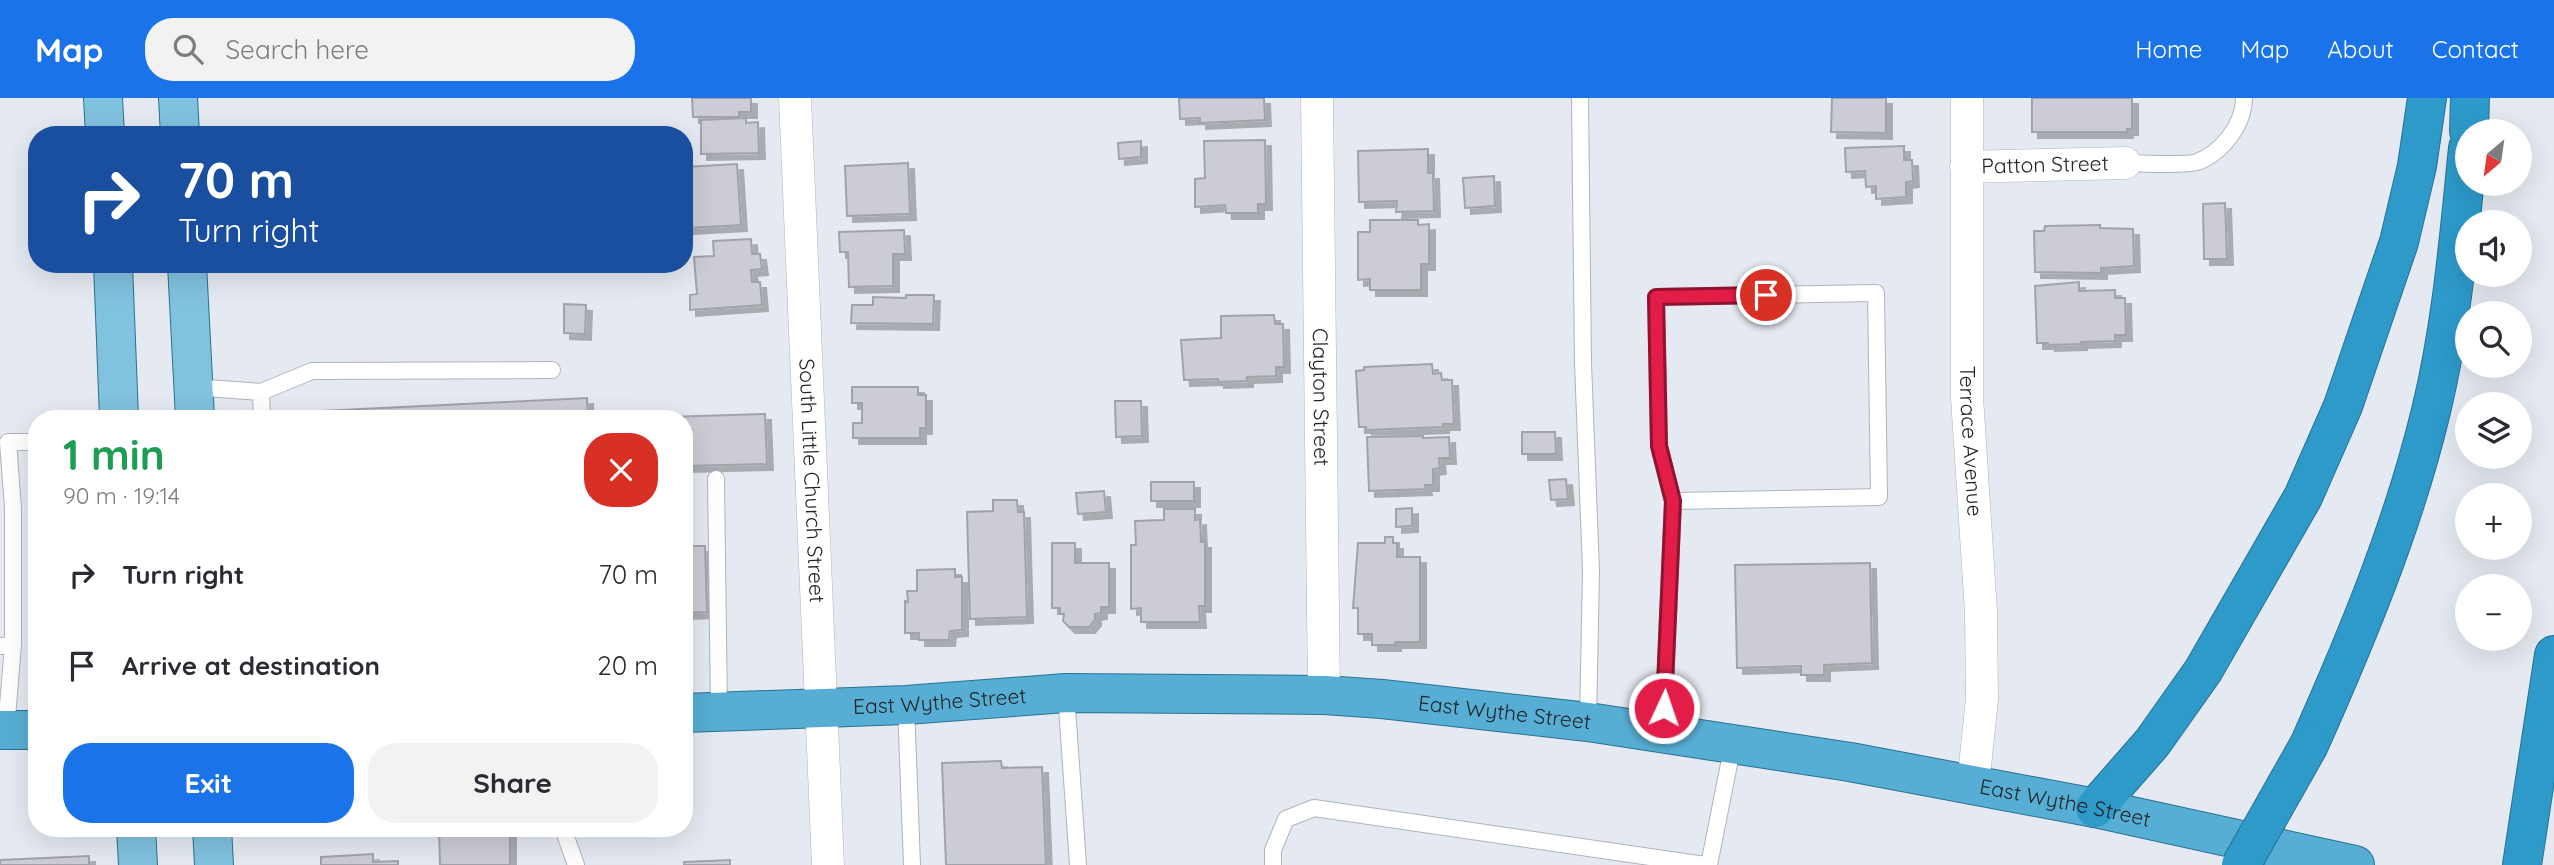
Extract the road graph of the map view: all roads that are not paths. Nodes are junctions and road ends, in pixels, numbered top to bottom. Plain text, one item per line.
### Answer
1 (103, 98) edge
2 (178, 98) edge
3 (795, 98) edge
4 (1317, 98) edge
5 (1580, 98) edge
6 (1967, 98) edge
7 (2244, 98) edge
8 (2427, 98) edge
9 (2470, 98) edge
10 (2469, 119) edge
11 (105, 126) edge
12 (180, 126) edge
13 (2125, 163) joint
14 (1966, 167) junction
15 (2464, 196) edge
16 (113, 273) edge
17 (187, 273) edge
18 (552, 370) dead end
19 (261, 392) junction
20 (194, 403) edge
21 (118, 410) edge
22 (262, 410) edge
23 (4, 437) edge
24 (28, 441) edge
25 (716, 479) dead end
26 (1673, 501) junction
27 (6, 509) edge
28 (6, 645) edge
29 (2554, 655) edge
30 (1066, 692) junction
31 (1324, 695) junction
32 (906, 705) junction
33 (821, 709) junction
34 (702, 713) edge
35 (1588, 722) junction
36 (14, 730) edge
37 (1663, 734) junction
38 (1733, 744) junction
39 (1973, 785) junction
40 (2095, 808) junction
41 (136, 837) edge
42 (212, 837) edge
43 (566, 837) edge
44 (138, 865) edge
45 (214, 865) edge
46 (576, 865) edge
47 (828, 865) edge
48 (912, 865) edge
49 (1078, 865) edge
50 (1273, 865) edge
51 (1707, 865) edge
52 (2241, 865) edge
53 (2355, 865) edge
54 (2522, 865) edge

1 - 11 main road
2 - 12 main road
3 - 33 street, South Little Church Street
4 - 31 street, Clayton Street
5 - 35 lane
6 - 14 street, Terrace Avenue
7 - 13 lane
8 - 40 highway
9 - 10 highway
13 - 14 street, Patton Street
14 - 39 street, Terrace Avenue
15 - 52 highway, bridge
16 - 21 main road
17 - 20 main road
18 - 19 lane
19 - 20 lane
19 - 22 lane
23 - 24 lane
23 - 27 lane
25 - 34 lane
26 - 26 lane
26 - 37 lane
27 - 28 lane
28 - 36 lane
29 - 54 highway
30 - 31 highway, East Wythe Street
30 - 32 highway, East Wythe Street
30 - 49 lane
31 - 35 highway, East Wythe Street
32 - 33 highway, East Wythe Street
32 - 48 lane
33 - 34 highway, East Wythe Street
33 - 47 street, South Little Church Street
35 - 37 highway, East Wythe Street
37 - 38 highway, East Wythe Street
38 - 39 highway, East Wythe Street
38 - 51 lane
39 - 40 highway, East Wythe Street
40 - 53 highway, East Wythe Street
41 - 44 main road
42 - 45 main road
43 - 46 lane
50 - 51 lane

